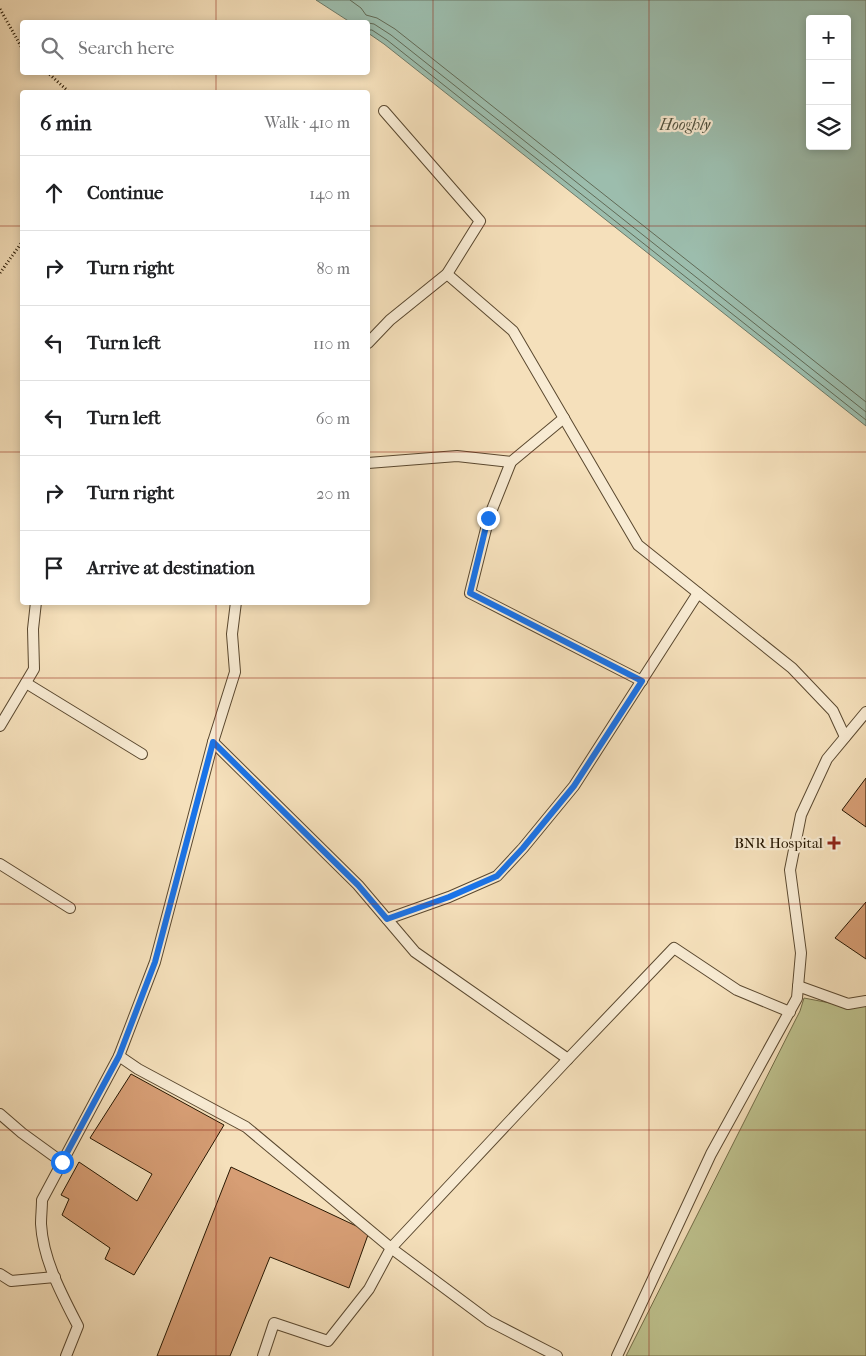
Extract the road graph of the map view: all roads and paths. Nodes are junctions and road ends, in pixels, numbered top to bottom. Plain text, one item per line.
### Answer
1 (0, 9) edge
2 (20, 44) edge
3 (50, 75) edge
4 (67, 90) edge
5 (384, 111) dead end
6 (20, 245) edge
7 (0, 273) edge
8 (447, 274) junction
9 (370, 342) edge
10 (564, 418) junction
11 (511, 462) junction
12 (370, 463) edge
13 (698, 593) junction
14 (36, 605) edge
15 (236, 605) edge
16 (642, 681) junction
17 (26, 683) junction
18 (866, 712) edge
19 (0, 726) edge
20 (845, 737) junction
21 (213, 742) junction
22 (142, 754) dead end
23 (0, 864) edge
24 (70, 908) dead end
25 (387, 919) junction
26 (798, 986) junction
27 (866, 1001) edge
28 (790, 1012) junction
29 (119, 1056) junction
30 (568, 1059) junction
31 (0, 1114) edge
32 (62, 1162) junction
33 (392, 1248) junction
34 (0, 1274) edge
35 (55, 1277) junction
36 (66, 1356) edge
37 (263, 1356) edge
38 (557, 1356) edge
39 (617, 1356) edge

1 - 2 path
3 - 4 path
5 - 8 lane
6 - 7 path
8 - 9 lane
8 - 10 lane
10 - 11 lane
10 - 13 lane
11 - 12 lane
11 - 16 lane
13 - 16 lane
13 - 20 lane
14 - 17 lane
15 - 21 lane
16 - 25 lane
17 - 19 lane
17 - 22 lane
18 - 20 lane
20 - 26 lane
21 - 25 lane
21 - 29 lane
23 - 24 lane
25 - 30 lane
26 - 27 lane
26 - 28 lane
28 - 30 lane
28 - 39 lane
29 - 32 lane
29 - 33 lane
30 - 33 lane
31 - 32 lane
32 - 35 lane
33 - 37 lane
33 - 38 lane
34 - 35 lane
35 - 36 lane

